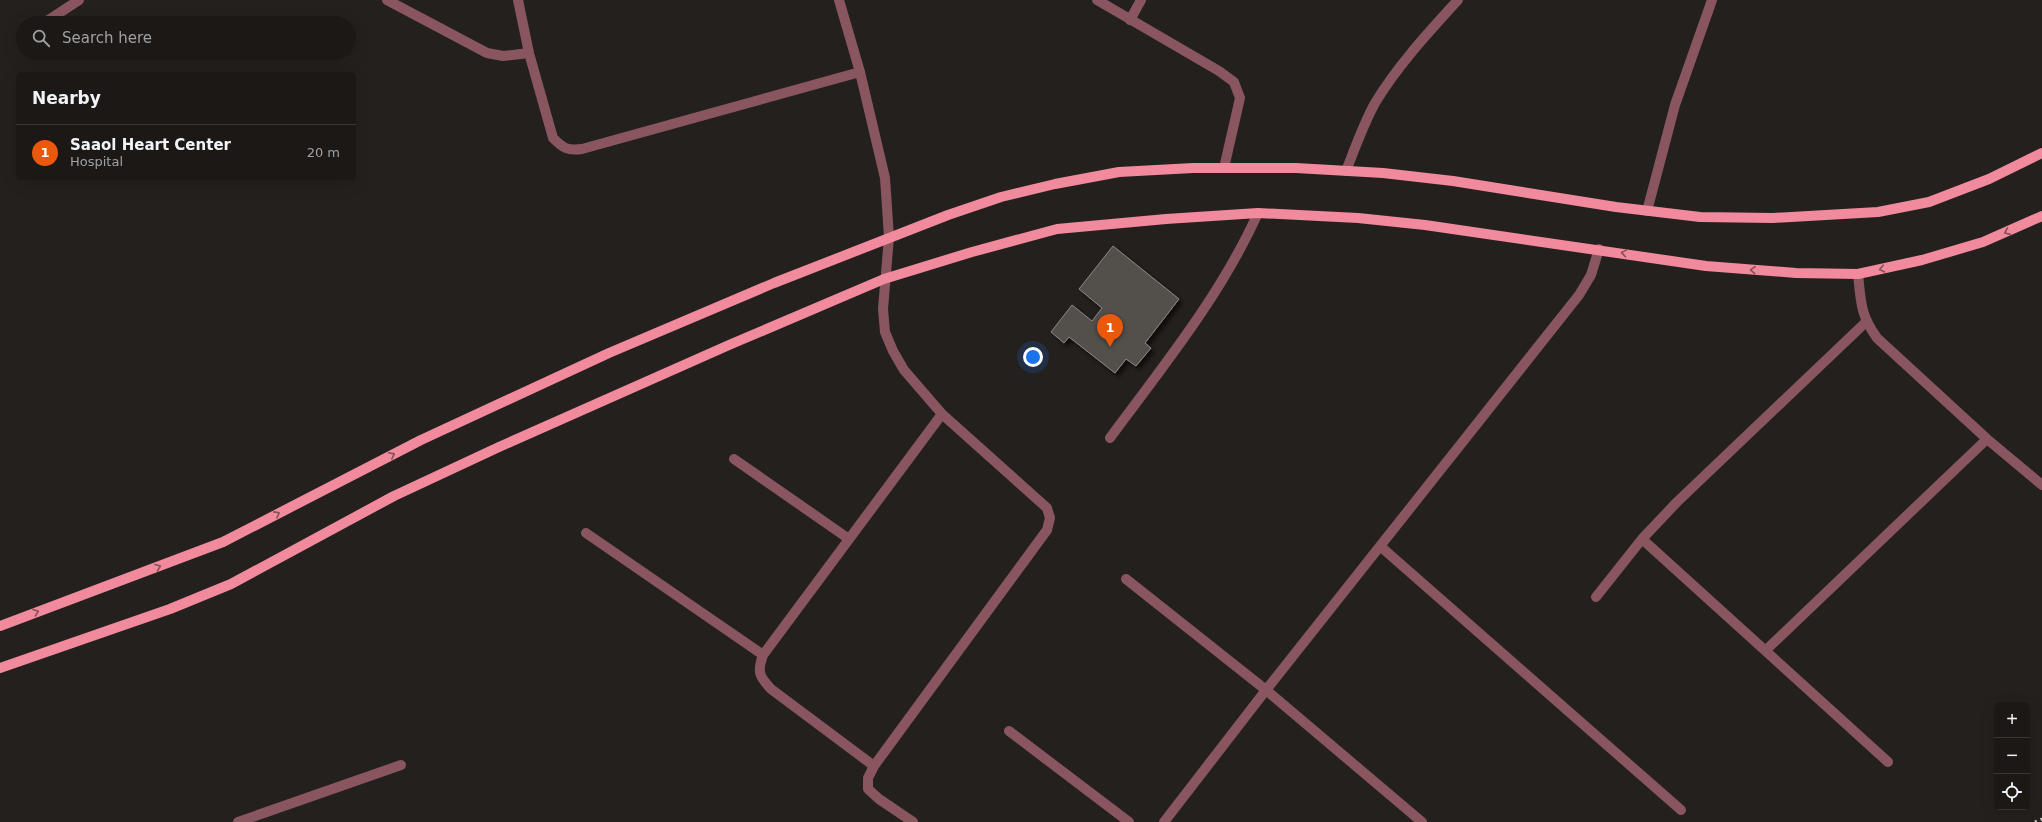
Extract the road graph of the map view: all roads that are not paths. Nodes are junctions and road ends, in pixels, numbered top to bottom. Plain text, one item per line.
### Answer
1 (79, 0) edge
2 (387, 0) edge
3 (518, 0) edge
4 (839, 0) edge
5 (1097, 0) edge
6 (1141, 0) edge
7 (1458, 0) edge
8 (1712, 0) edge
9 (55, 16) edge
10 (1130, 20) junction
11 (529, 53) junction
12 (860, 72) junction
13 (2042, 153) edge
14 (1224, 168) junction
15 (1346, 171) junction
16 (1647, 211) junction
17 (1258, 213) junction
18 (2042, 216) edge
19 (889, 237) junction
20 (1599, 249) junction
21 (1858, 274) junction
22 (884, 279) junction
23 (1866, 322) junction
24 (942, 414) junction
25 (1110, 438) dead end
26 (1987, 439) junction
27 (734, 458) dead end
28 (2042, 485) edge
29 (586, 533) dead end
30 (849, 539) junction
31 (1642, 539) junction
32 (1380, 546) junction
33 (1126, 579) dead end
34 (1596, 597) dead end
35 (0, 626) edge
36 (1766, 650) junction
37 (763, 655) junction
38 (0, 668) edge
39 (1266, 690) junction
40 (1009, 731) dead end
41 (1888, 762) dead end
42 (401, 765) dead end
43 (874, 766) junction
44 (1681, 810) dead end
45 (238, 822) edge
46 (913, 822) edge
47 (1129, 822) edge
48 (1164, 822) edge
49 (1422, 822) edge

1 - 9 street
2 - 11 street
3 - 11 street
4 - 12 street
5 - 10 street
6 - 10 street
7 - 15 street
8 - 16 street
10 - 14 street
11 - 12 street
12 - 19 street
13 - 16 main road
14 - 15 main road
14 - 19 main road
15 - 16 main road
17 - 20 main road
17 - 22 main road
17 - 25 street
18 -> 21 main road
19 - 22 street
35 -> 19 main road
21 -> 20 main road
20 - 32 street
21 - 23 street
22 - 24 street
22 - 38 main road
23 - 26 street
23 - 31 street
24 - 30 street
24 - 43 street
26 - 28 street
26 - 36 street
27 - 30 street
29 - 37 street
30 - 37 street
31 - 34 street
31 - 36 street
32 - 39 street
32 - 44 street
33 - 39 street
36 - 41 street
37 - 43 street
39 - 48 street
39 - 49 street
40 - 47 street
42 - 45 street
43 - 46 street

